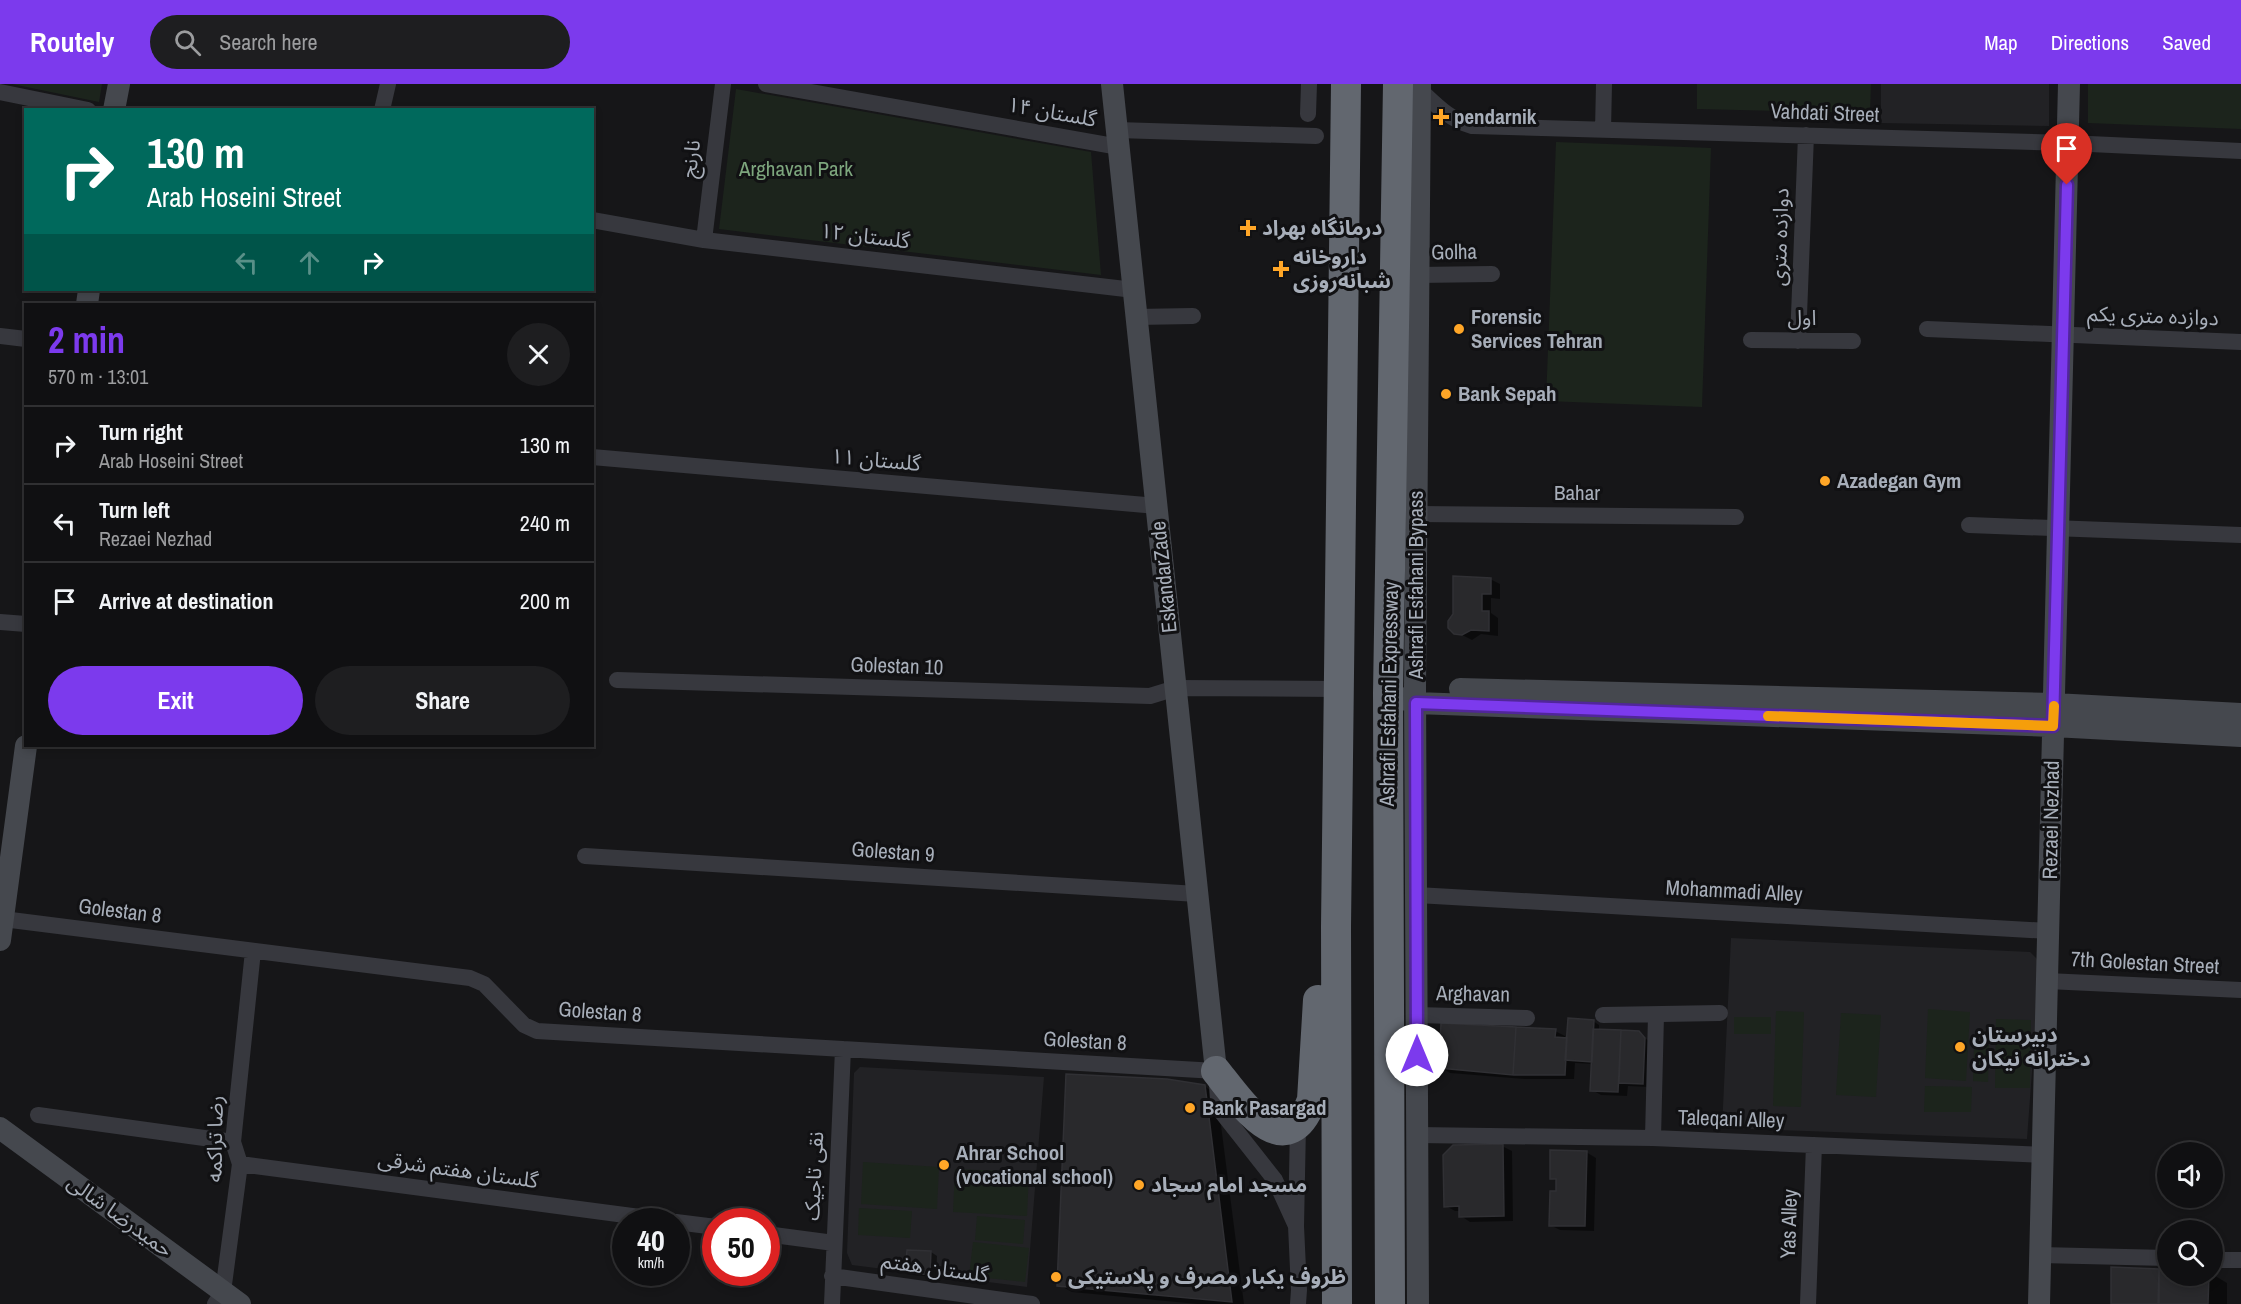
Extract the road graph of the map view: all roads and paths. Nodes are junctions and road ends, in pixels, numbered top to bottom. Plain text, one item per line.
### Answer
1 (119, 84) edge
2 (388, 84) edge
3 (723, 84) edge
4 (766, 84) edge
5 (1112, 84) edge
6 (1309, 84) edge
7 (1346, 84) edge
8 (1604, 84) edge
9 (2069, 84) edge
10 (1413, 86) edge
11 (0, 92) edge
12 (78, 108) edge
13 (114, 108) edge
14 (382, 108) edge
15 (1308, 114) dead end
16 (1409, 118) junction
17 (1603, 130) junction
18 (1806, 135) junction
19 (1316, 136) dead end
20 (1118, 139) junction
21 (2068, 143) junction
22 (2241, 152) edge
23 (594, 220) edge
24 (704, 240) junction
25 (1492, 274) dead end
26 (1417, 275) junction
27 (1134, 290) junction
28 (1193, 316) dead end
29 (1136, 317) junction
30 (1927, 329) dead end
31 (2063, 335) junction
32 (0, 336) edge
33 (24, 339) edge
34 (1751, 340) dead end
35 (1798, 341) junction
36 (1853, 341) dead end
37 (2241, 342) edge
38 (594, 457) edge
39 (1157, 506) junction
40 (1417, 514) junction
41 (1736, 517) dead end
42 (1969, 525) dead end
43 (2058, 527) junction
44 (2241, 535) edge
45 (0, 622) edge
46 (24, 624) edge
47 (617, 680) dead end
48 (1176, 688) junction
49 (1338, 688) junction
50 (1406, 695) junction
51 (2241, 714) edge
52 (2054, 715) junction
53 (2241, 736) edge
54 (27, 747) edge
55 (585, 856) dead end
56 (5, 863) edge
57 (1197, 894) junction
58 (1417, 895) junction
59 (1336, 927) junction
60 (1, 930) edge
61 (2048, 932) junction
62 (253, 951) junction
63 (2047, 981) junction
64 (2241, 990) edge
65 (1720, 1013) dead end
66 (1417, 1015) junction
67 (1603, 1015) dead end
68 (1656, 1015) junction
69 (1527, 1018) dead end
70 (843, 1050) junction
71 (1216, 1071) junction
72 (38, 1115) dead end
73 (1298, 1125) junction
74 (0, 1128) edge
75 (1417, 1136) junction
76 (1653, 1138) junction
77 (233, 1142) junction
78 (1814, 1145) junction
79 (2043, 1155) junction
80 (240, 1164) junction
81 (612, 1213) edge
82 (1296, 1226) junction
83 (780, 1236) edge
84 (834, 1243) junction
85 (2040, 1255) junction
86 (2157, 1258) edge
87 (2223, 1260) edge
88 (2241, 1260) edge
89 (832, 1276) junction
90 (226, 1300) edge
91 (832, 1304) edge
92 (1032, 1304) edge
93 (1298, 1304) edge
94 (1338, 1304) edge
95 (1390, 1304) edge
96 (1418, 1304) edge
97 (1808, 1304) edge
98 (2039, 1304) edge

1 - 13 street
2 - 14 street
3 - 24 street, نارنج
4 - 20 street, گلستان ۱۴
5 - 20 street, EskandarZade
6 - 15 street
7 - 49 highway
8 - 17 street
9 - 21 street, Rezaei Nezhad
10 - 16 highway, Ashrafi Esfahani Expressway
10 - 17 street, Vahdati Street
11 - 12 street
16 - 26 street, Ashrafi Esfahani Bypass
16 - 50 highway, Ashrafi Esfahani Expressway
17 - 18 street, Vahdati Street
18 - 21 street, Vahdati Street
18 - 35 street, دوازده متری
19 - 20 street, گلستان ۱۴
20 - 27 street, EskandarZade
21 - 22 street, Vahdati Street
21 - 31 street, Rezaei Nezhad
23 - 24 street, گلستان ۱۲
24 - 27 street, گلستان ۱۲
25 - 26 street, Golha
26 - 40 street, Ashrafi Esfahani Bypass
27 - 29 street, EskandarZade
28 - 29 street
29 - 39 street, EskandarZade
30 - 31 street, دوازده متری یکم
31 - 37 street, دوازده متری یکم
31 - 43 street, Rezaei Nezhad
32 - 33 street
34 - 35 street, اول
35 - 36 street, اول
38 - 39 street, گلستان ۱۱
39 - 48 street, EskandarZade
40 - 41 street, Bahar
40 - 50 street, Ashrafi Esfahani Bypass
42 - 43 street
43 - 44 street
43 - 52 street, Rezaei Nezhad
45 - 46 street
47 - 48 street, Golestan 10
48 - 49 street, Golestan 10
48 - 57 street, EskandarZade
49 - 59 highway
50 - 52 street
50 - 58 street, Ashrafi Esfahani Bypass
50 - 95 highway, Ashrafi Esfahani Expressway
51 - 52 street
52 - 53 street
52 - 61 street, Rezaei Nezhad
54 - 56 street
55 - 57 street, Golestan 9
56 - 60 street
57 - 71 street, EskandarZade
58 - 61 street, Mohammadi Alley
58 - 66 street, Ashrafi Esfahani Bypass
59 - 73 highway
59 - 94 highway
60 - 62 street, Golestan 8
61 - 63 street, Rezaei Nezhad
62 - 70 street, Golestan 8
62 - 77 street, رضا تراکمه
63 - 64 street, 7th Golestan Street
63 - 79 street, Rezaei Nezhad
65 - 68 street
66 - 69 street, Arghavan
66 - 75 street, Ashrafi Esfahani Bypass
67 - 68 street
68 - 76 street
70 - 71 street, Golestan 8
70 - 84 street, نقی تاجیک
71 - 73 highway
71 - 82 street
72 - 77 street
73 - 82 street
74 - 90 street, حمیدرضا شالی
75 - 76 street, Taleqani Alley
75 - 96 street, Ashrafi Esfahani Bypass
76 - 78 street, Taleqani Alley
77 - 80 street, رضا تراکمه
78 - 79 street, Taleqani Alley
78 - 97 street, Yas Alley
79 - 85 street, Rezaei Nezhad
80 - 81 street, گلستان هفتم شرقی
80 - 90 street, رضا تراکمه
82 - 93 street
83 - 84 street
84 - 89 street, نقی تاجیک
85 - 86 street
85 - 98 street, Rezaei Nezhad
87 - 88 street
89 - 91 street, نقی تاجیک
89 - 92 street, گلستان هفتم

